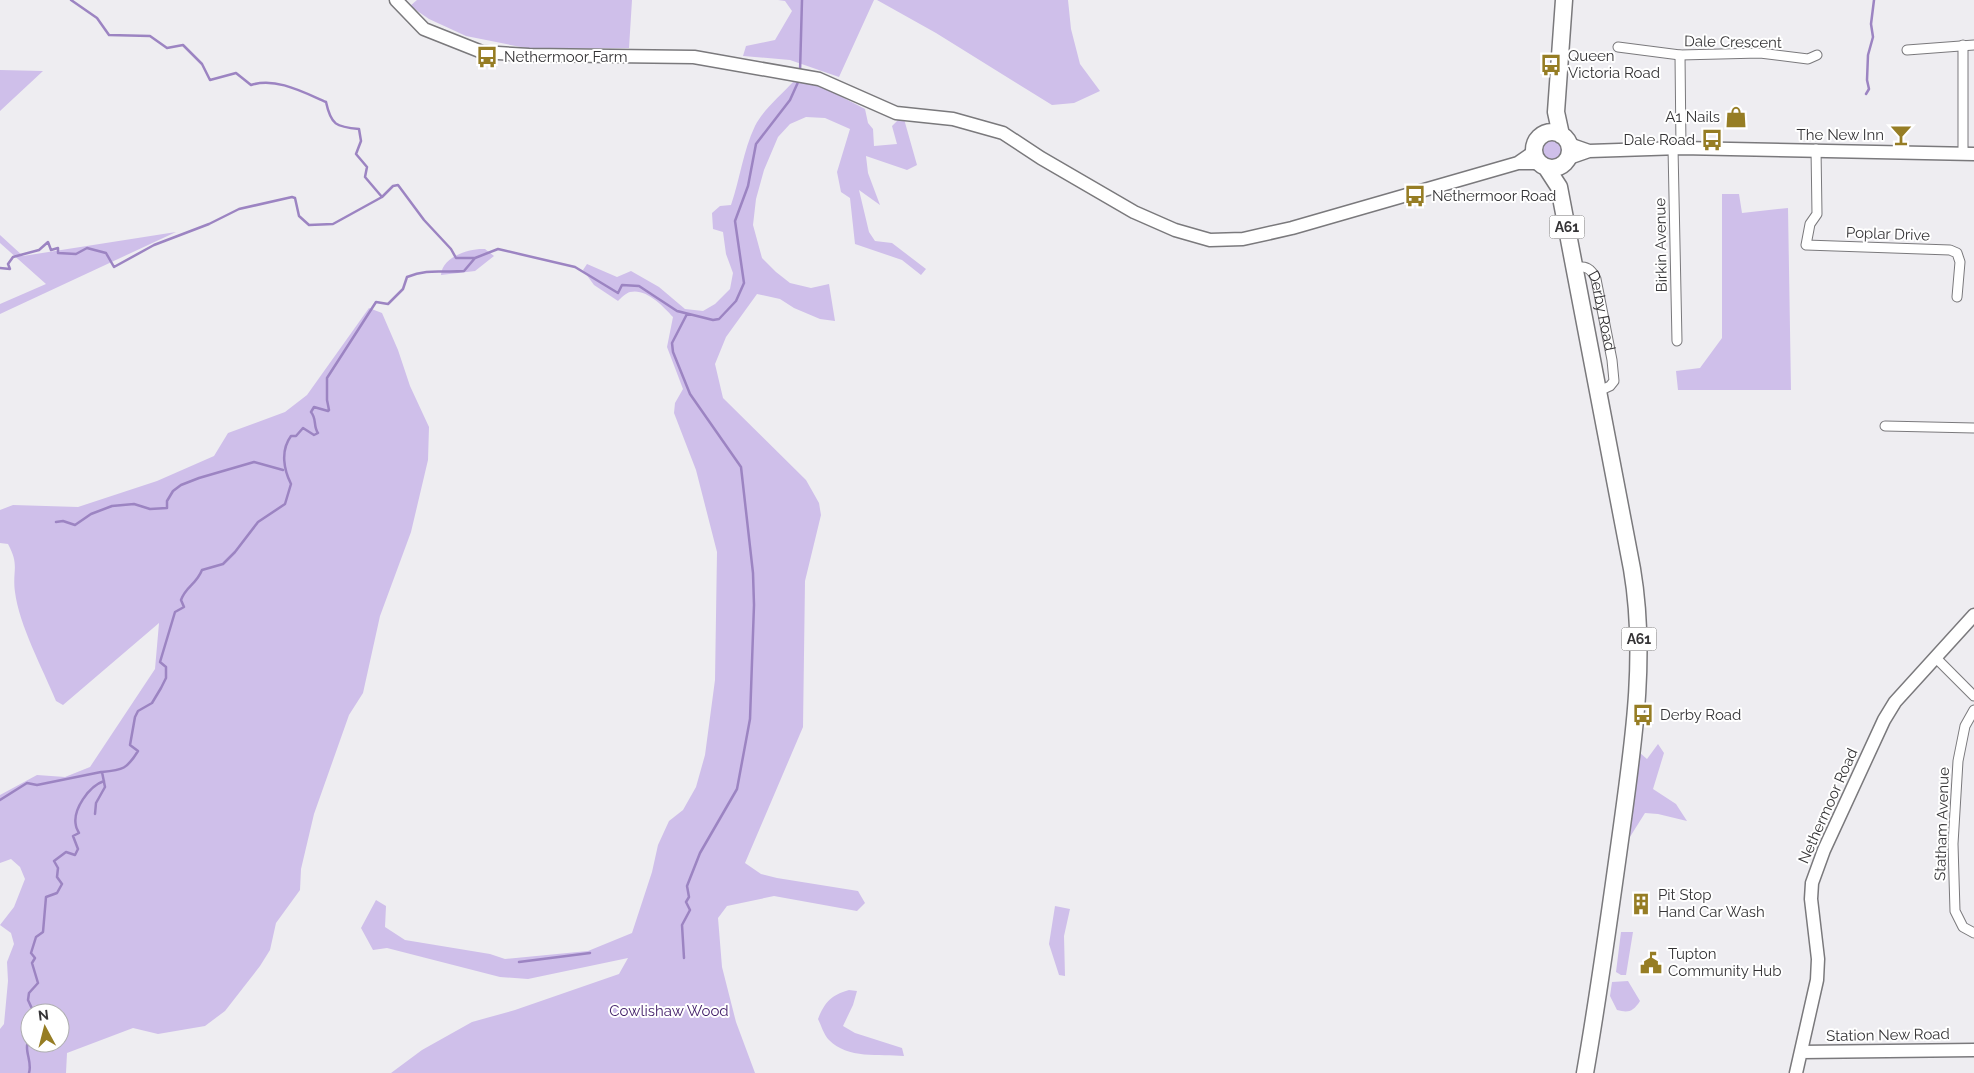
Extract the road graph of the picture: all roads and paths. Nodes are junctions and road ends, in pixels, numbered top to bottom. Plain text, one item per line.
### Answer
1 (396, 0) edge
2 (1564, 0) edge
3 (1974, 44) edge
4 (1963, 45) junction
5 (1618, 47) dead end
6 (1907, 50) dead end
7 (1680, 55) junction
8 (1817, 55) dead end
9 (1556, 112) junction
10 (1545, 134) junction
11 (1677, 148) junction
12 (1816, 149) junction
13 (1566, 150) junction
14 (1968, 153) edge
15 (1540, 160) junction
16 (1559, 187) junction
17 (1957, 297) dead end
18 (1677, 341) dead end
19 (1885, 426) dead end
20 (1974, 428) edge
21 (1974, 615) edge
22 (1935, 657) junction
23 (1974, 696) edge
24 (1974, 710) edge
25 (1974, 933) edge
26 (1974, 1050) edge
27 (1802, 1052) junction
28 (1585, 1073) edge
29 (1796, 1073) edge

1 - 15 street
2 - 9 highway, A61
3 - 4 street
4 - 6 street
4 - 14 street
5 - 7 street, Dale Crescent
7 - 8 street, Dale Crescent
7 - 11 street
9 - 10 highway, A61
9 - 13 highway, A61
10 - 13 highway
10 - 15 highway
11 - 12 street
11 - 13 street
11 - 18 street, Birkin Avenue
12 - 14 street
12 - 17 street, Poplar Drive
13 - 15 highway
13 - 16 highway, A61
15 - 16 highway, A61
16 - 28 highway, Derby Road / A61
19 - 20 street
21 - 22 street, Nethermoor Road
22 - 23 street
22 - 27 street, Nethermoor Road
24 - 25 street, Statham Avenue
26 - 27 street, Station New Road
27 - 29 street, Nethermoor Road

